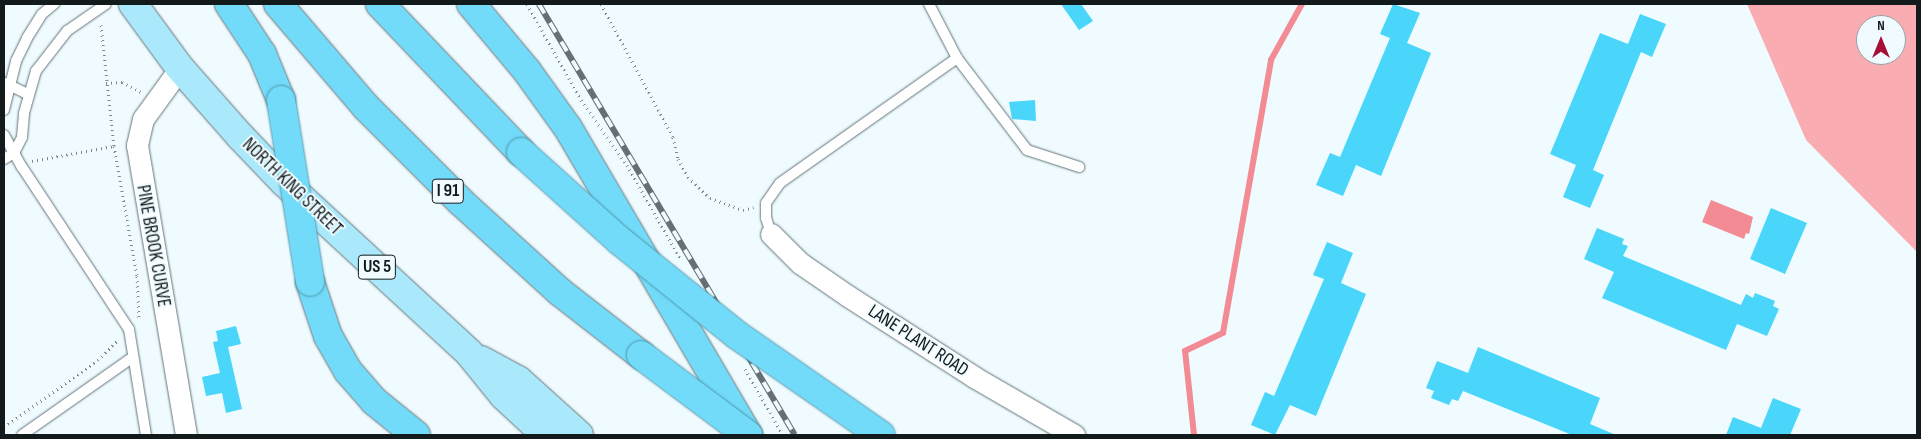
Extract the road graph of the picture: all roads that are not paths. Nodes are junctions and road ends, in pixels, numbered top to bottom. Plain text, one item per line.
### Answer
1 (54, 4) edge
2 (106, 4) edge
3 (133, 4) edge
4 (229, 4) edge
5 (278, 4) edge
6 (380, 4) edge
7 (471, 4) edge
8 (929, 4) edge
9 (957, 58) junction
10 (180, 68) junction
11 (6, 84) edge
12 (28, 94) junction
13 (4, 110) edge
14 (4, 135) edge
15 (14, 153) junction
16 (4, 159) edge
17 (1079, 167) dead end
18 (771, 234) joint
19 (469, 353) junction
20 (133, 357) junction
21 (22, 435) edge
22 (146, 435) edge
23 (186, 435) edge
24 (416, 435) edge
25 (546, 435) edge
26 (579, 435) edge
27 (748, 435) edge
28 (881, 435) edge
29 (1074, 435) edge

1 - 11 lane
2 - 12 lane
3 - 10 main road, NORTH KING STREET / US 5
4 - 24 highway, bridge
5 - 27 highway, I 91, bridge
6 - 28 highway, bridge
7 - 27 highway
8 - 9 lane
9 - 17 lane
9 - 18 lane
10 - 19 main road, NORTH KING STREET / US 5
10 - 23 street, PINE BROOK CURVE
11 - 12 lane
11 - 13 lane
12 - 15 lane
14 - 15 lane
15 - 16 lane
15 - 20 lane
18 - 29 street, LANE PLANT ROAD
19 - 25 main road, NORTH KING STREET / US 5
19 - 26 main road, NORTH KING STREET / US 5
20 - 21 lane
20 - 22 lane

